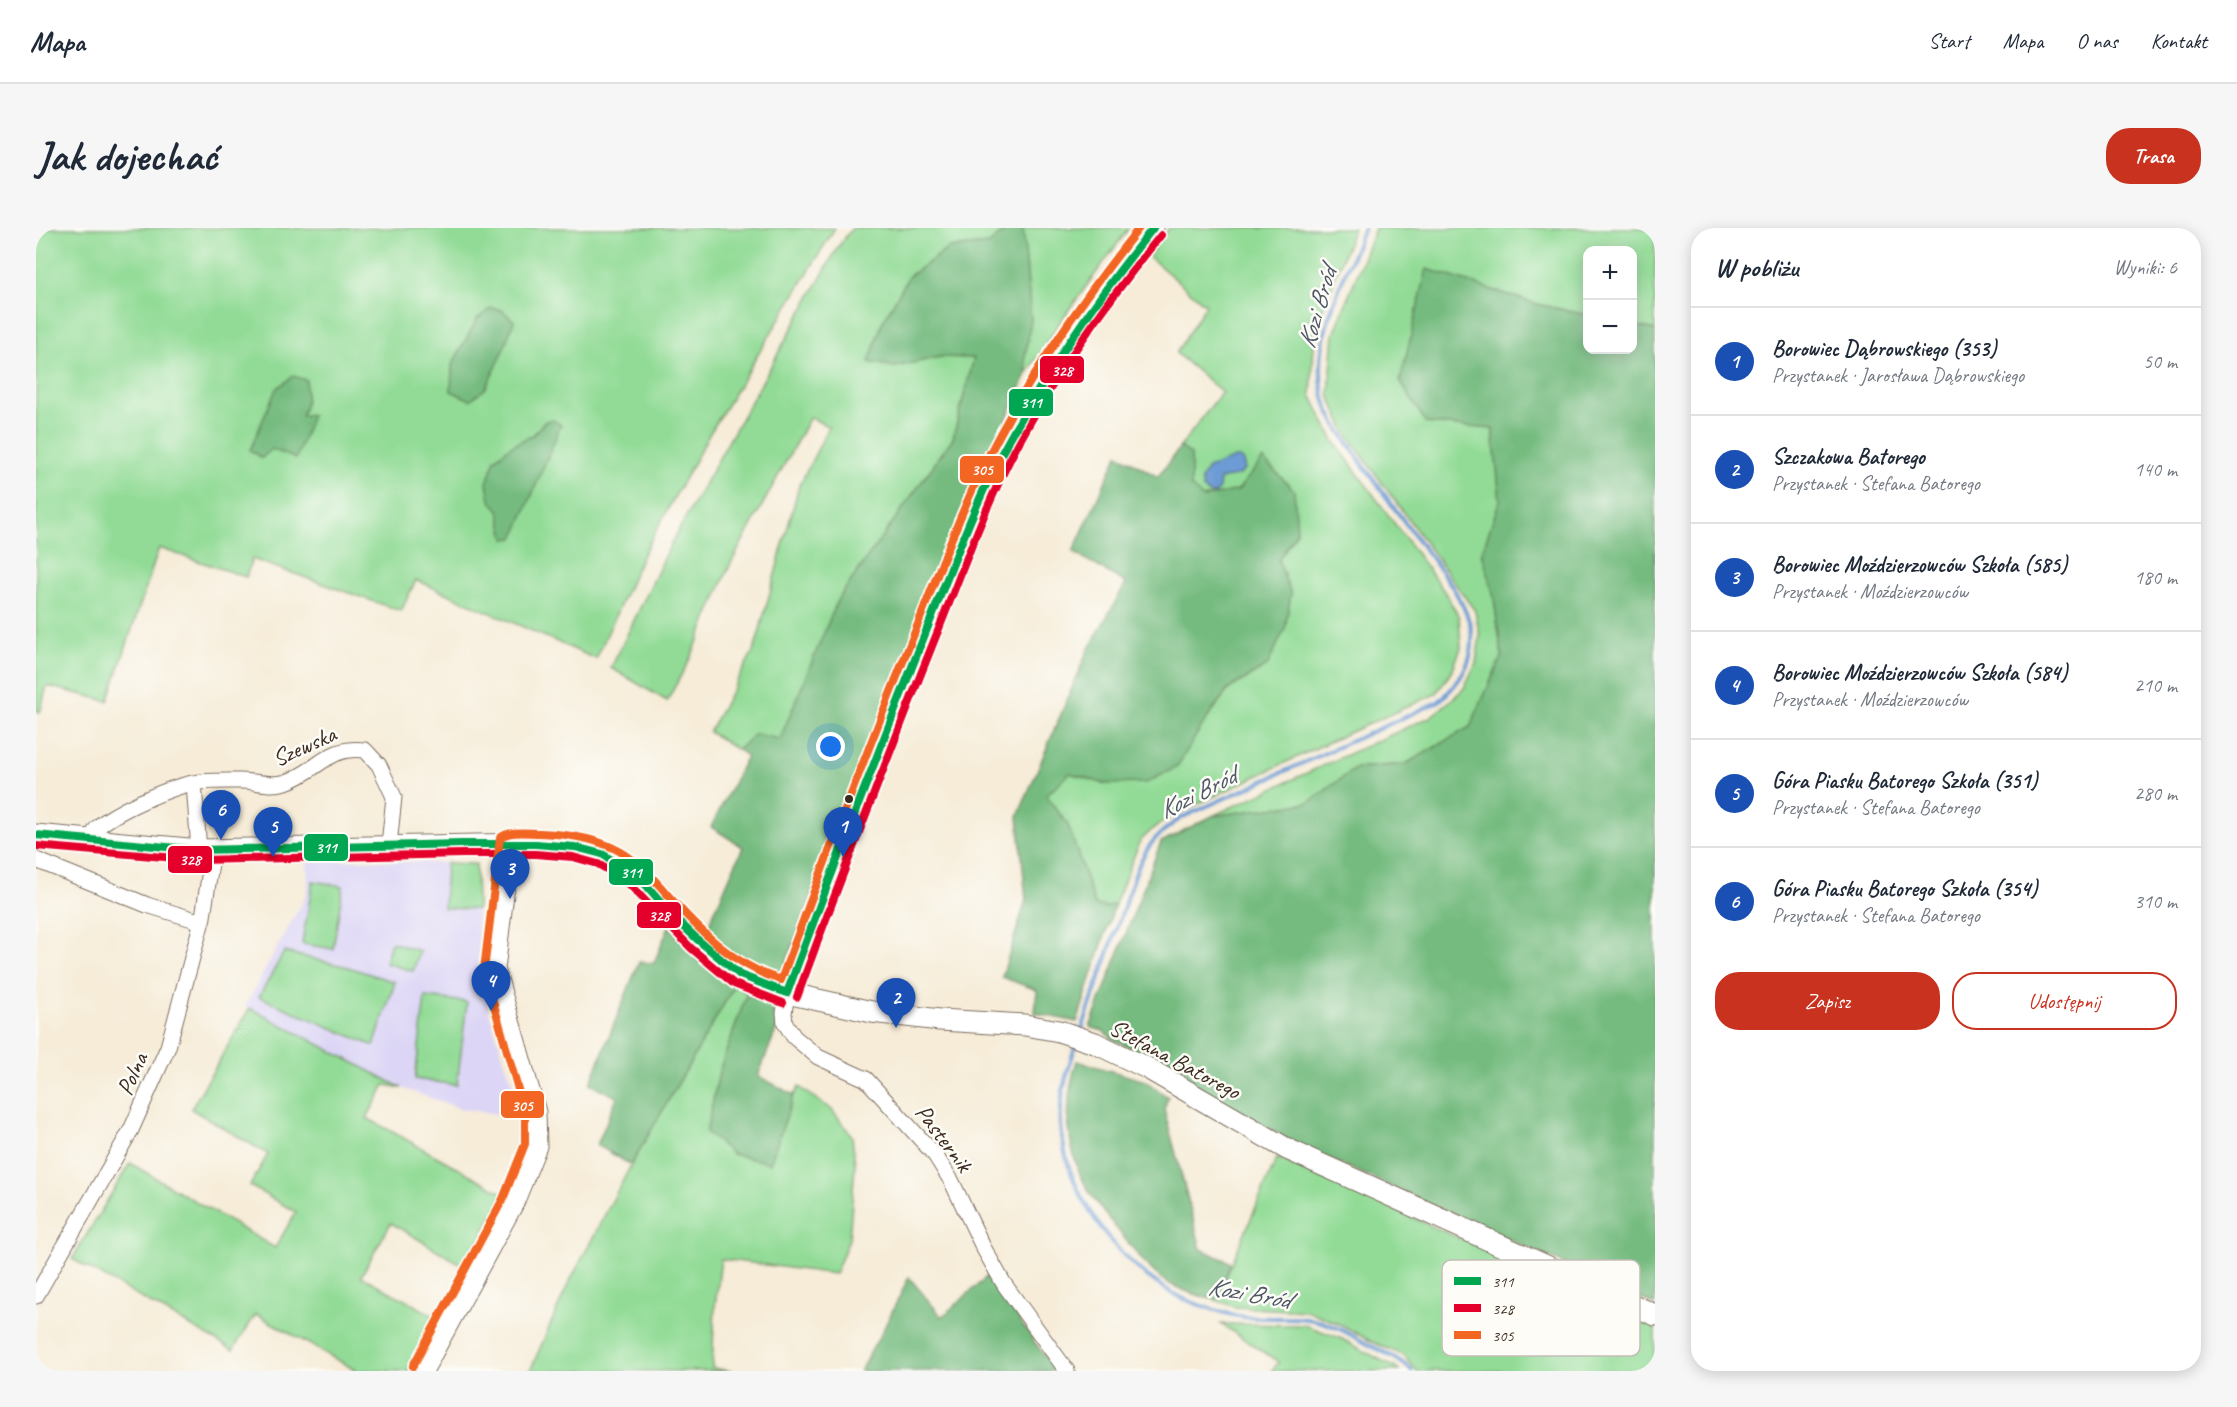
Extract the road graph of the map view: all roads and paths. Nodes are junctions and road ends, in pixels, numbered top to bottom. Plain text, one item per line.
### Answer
1 (1153, 228) edge
2 (194, 784) junction
3 (36, 836) edge
4 (92, 839) junction
5 (509, 844) junction
6 (389, 845) junction
7 (206, 850) junction
8 (36, 860) edge
9 (202, 922) junction
10 (787, 993) junction
11 (1533, 1260) edge
12 (36, 1296) edge
13 (1640, 1308) edge
14 (1655, 1315) edge
15 (422, 1371) edge
16 (1067, 1371) edge

1 - 10 street
2 - 4 street, Szewska
2 - 6 street, Szewska
2 - 7 street
3 - 4 street, Stefana Batorego
4 - 7 street, Stefana Batorego
5 - 6 street, Stefana Batorego
5 - 10 street, Stefana Batorego
5 - 15 street
6 - 7 street, Stefana Batorego
7 - 9 street, Polna
8 - 9 street
9 - 12 street, Polna
10 - 11 street, Stefana Batorego
10 - 16 street, Pasternik
13 - 14 street, Stefana Batorego

